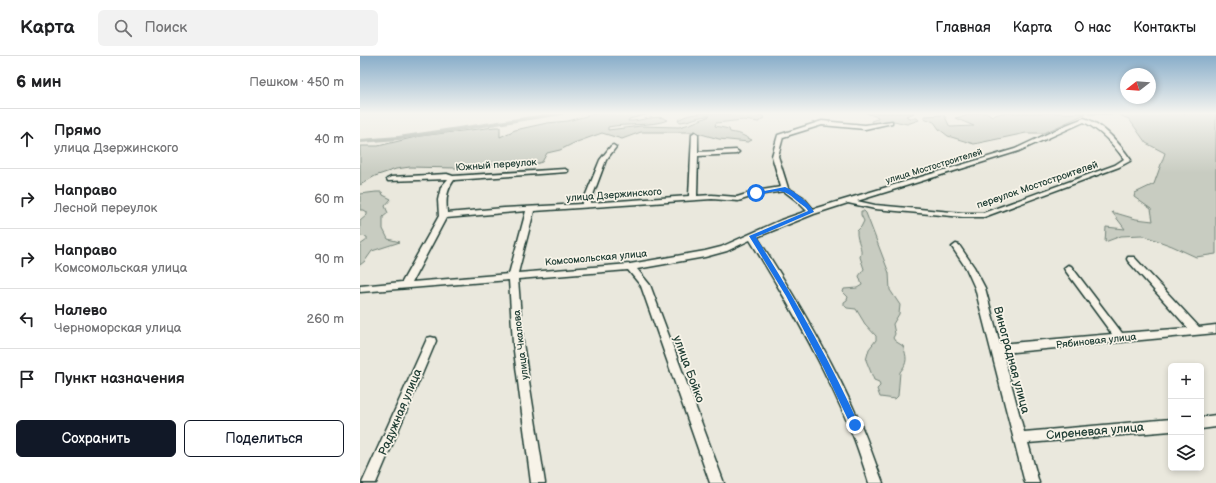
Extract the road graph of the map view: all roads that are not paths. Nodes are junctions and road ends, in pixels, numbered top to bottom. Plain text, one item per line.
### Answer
1 (790, 133) edge
2 (1056, 133) edge
3 (1102, 133) edge
4 (695, 134) dead end
5 (613, 147) dead end
6 (736, 152) dead end
7 (694, 154) junction
8 (565, 171) dead end
9 (452, 178) junction
10 (391, 179) dead end
11 (785, 189) junction
12 (693, 198) junction
13 (849, 201) junction
14 (586, 206) junction
15 (531, 209) junction
16 (811, 212) junction
17 (443, 216) junction
18 (752, 236) junction
19 (956, 247) dead end
20 (1131, 259) dead end
21 (630, 267) junction
22 (1068, 268) dead end
23 (513, 276) junction
24 (405, 285) junction
25 (360, 289) edge
26 (1216, 329) edge
27 (1196, 330) junction
28 (1120, 338) junction
29 (431, 341) dead end
30 (997, 349) junction
31 (1216, 421) edge
32 (1204, 422) edge
33 (1168, 425) edge
34 (1019, 438) junction
35 (369, 483) edge
36 (538, 483) edge
37 (717, 483) edge
38 (876, 483) edge
39 (1032, 483) edge

1 - 11 street
2 - 13 street, улица Мостостроителей
3 - 13 street, переулок Мостостроителей
4 - 7 street
5 - 14 street
6 - 7 street
7 - 12 street
8 - 9 street, Южный переулок
9 - 10 street
9 - 17 street, Южный переулок
11 - 12 street, улица Дзержинского
11 - 16 street
12 - 14 street, улица Дзержинского
13 - 16 street, Комсомольская улица
14 - 15 street, улица Дзержинского
15 - 17 street, улица Дзержинского
15 - 23 street, улица Чкалова
16 - 18 street, Комсомольская улица
17 - 24 street, Южный переулок
18 - 21 street, Комсомольская улица
18 - 38 street
19 - 30 street, Виноградная улица
20 - 27 street
21 - 23 street, Комсомольская улица
21 - 37 street, улица Бойко
22 - 28 street
23 - 24 street, Комсомольская улица
23 - 36 street, улица Чкалова
24 - 25 street, Комсомольская улица
26 - 27 street, Рябиновая улица
27 - 28 street, Рябиновая улица
28 - 30 street, Рябиновая улица
29 - 35 street, Радужная улица
30 - 34 street, Виноградная улица
31 - 32 street
33 - 34 street, Сиреневая улица
34 - 39 street, Виноградная улица

